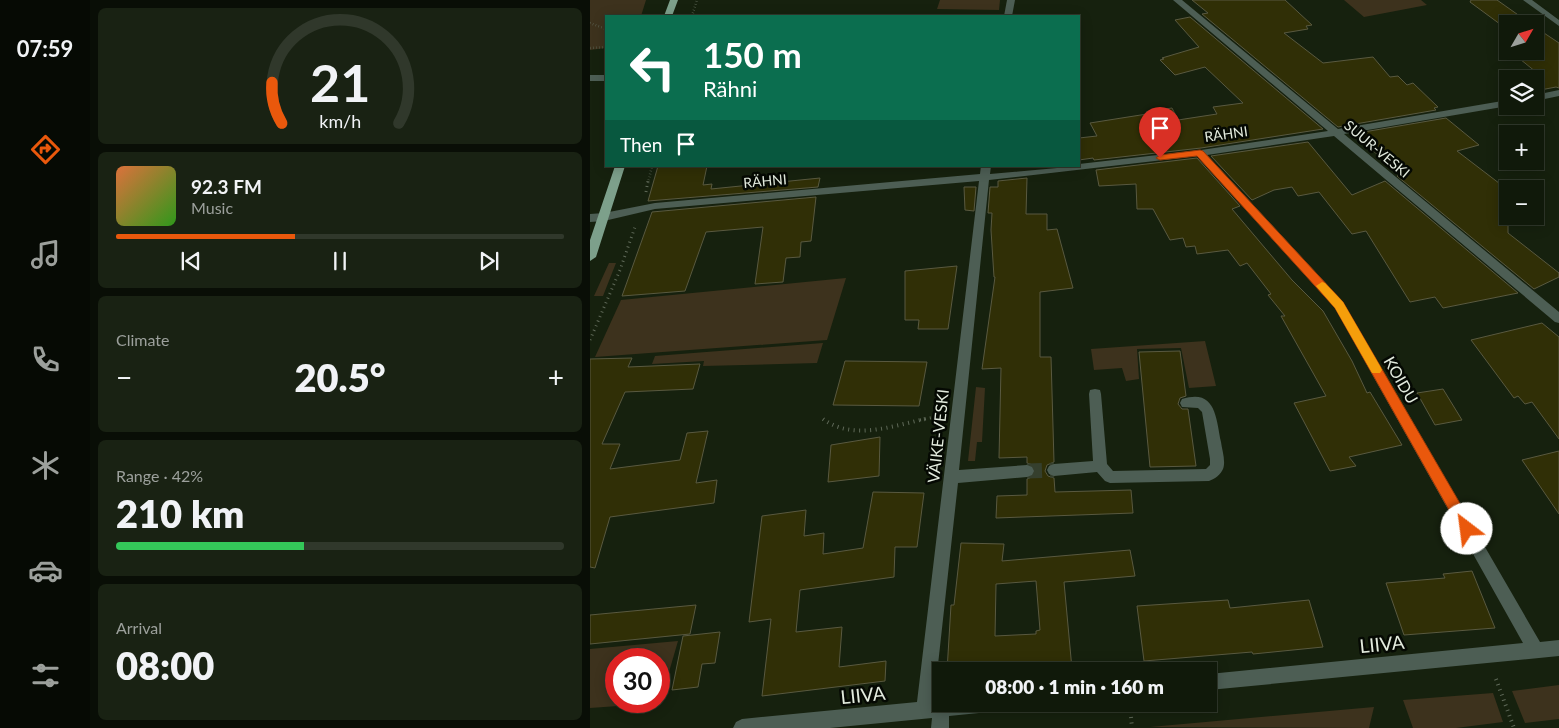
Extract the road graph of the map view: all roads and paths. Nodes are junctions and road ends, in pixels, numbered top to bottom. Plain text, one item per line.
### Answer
1 (674, 0) edge
2 (696, 0) edge
3 (1011, 0) edge
4 (1177, 0) edge
5 (1526, 0) edge
6 (668, 15) edge
7 (692, 15) edge
8 (1008, 15) edge
9 (590, 23) edge
10 (1559, 24) edge
11 (605, 29) edge
12 (605, 46) edge
13 (590, 48) edge
14 (590, 78) edge
15 (605, 78) edge
16 (1559, 94) edge
17 (1544, 96) edge
18 (1499, 105) edge
19 (1337, 133) junction
20 (1200, 153) junction
21 (1080, 164) edge
22 (620, 167) edge
23 (652, 167) edge
24 (1042, 167) edge
25 (985, 172) edge
26 (641, 209) junction
27 (604, 217) junction
28 (590, 218) edge
29 (590, 237) edge
30 (590, 257) edge
31 (1559, 319) edge
32 (590, 340) edge
33 (1095, 394) dead end
34 (1187, 403) dead end
35 (958, 414) junction
36 (823, 419) dead end
37 (1100, 466) junction
38 (1054, 470) tunnel mouth
39 (1027, 471) tunnel mouth
40 (951, 477) junction
41 (1559, 648) edge
42 (1536, 650) junction
43 (937, 662) edge
44 (1496, 679) dead end
45 (1217, 681) edge
46 (932, 709) edge
47 (934, 712) edge
48 (1131, 717) dead end
49 (827, 724) edge
50 (742, 728) edge
51 (940, 728) edge
52 (1132, 728) edge
53 (1514, 728) edge

1 - 6 main road
2 - 7 path
3 - 8 street
4 - 19 street, SUUR-VESKI
5 - 10 street
9 - 11 path
12 - 13 path
14 - 15 street
16 - 17 street
18 - 19 street, RÄHNI
19 - 20 street, RÄHNI
19 - 31 street, SUUR-VESKI
20 - 21 street, RÄHNI
20 - 42 street, KOIDU
22 - 27 main road
23 - 26 path
24 - 25 street, RÄHNI
25 - 26 street, RÄHNI
25 - 35 street, VÄIKE-VESKI
26 - 27 street, RÄHNI
26 - 32 path
27 - 28 street, RÄHNI
27 - 29 main road
27 - 30 main road
33 - 37 street
34 - 37 street
35 - 36 path
35 - 40 street, VÄIKE-VESKI
37 - 38 street
39 - 40 street
40 - 43 street, VÄIKE-VESKI
41 - 42 street, LIIVA
42 - 45 street, LIIVA
44 - 53 path
46 - 49 street, LIIVA
47 - 51 street, VÄIKE-VESKI
48 - 52 path
49 - 50 street, LIIVA

